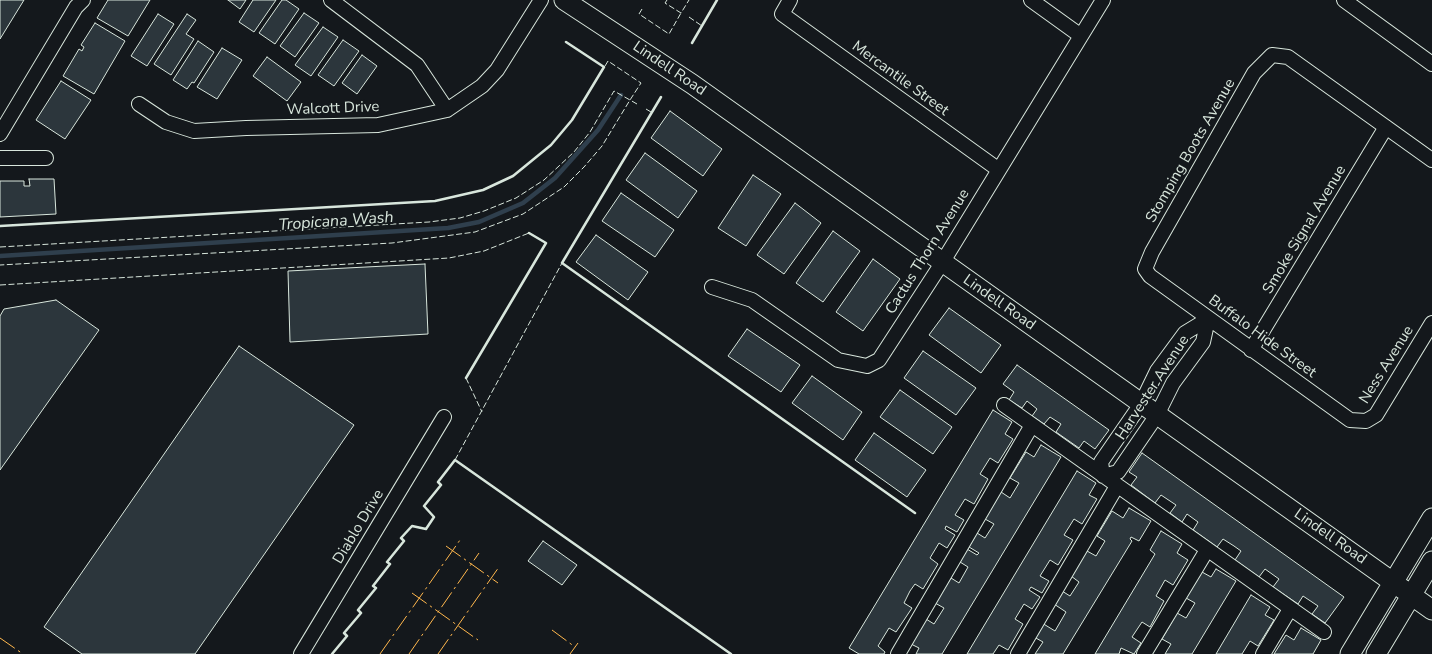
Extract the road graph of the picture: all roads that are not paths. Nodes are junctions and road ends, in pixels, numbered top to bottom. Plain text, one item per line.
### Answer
1 (331, 0) edge
2 (541, 0) edge
3 (564, 0) edge
4 (790, 0) edge
5 (1032, 0) edge
6 (1104, 0) edge
7 (1344, 0) edge
8 (75, 2) edge
9 (1081, 36) junction
10 (1432, 64) edge
11 (139, 104) dead end
12 (447, 110) junction
13 (1386, 127) junction
14 (0, 134) edge
15 (0, 158) edge
16 (46, 158) dead end
17 (1432, 160) edge
18 (999, 170) junction
19 (942, 263) junction
20 (1145, 269) joint
21 (712, 287) dead end
22 (1208, 319) junction
23 (1432, 323) edge
24 (1251, 350) junction
25 (1141, 404) junction
26 (1004, 405) dead end
27 (1157, 416) junction
28 (444, 417) dead end
29 (1366, 421) joint
30 (1032, 425) junction
31 (1103, 476) junction
32 (1117, 486) junction
33 (1432, 518) edge
34 (1207, 550) junction
35 (1432, 561) edge
36 (1394, 582) junction
37 (1412, 594) junction
38 (1290, 609) junction
39 (1432, 610) edge
40 (1324, 632) dead end
41 (301, 654) edge
42 (898, 654) edge
43 (1018, 654) edge
44 (1144, 654) edge
45 (1263, 654) edge
46 (1350, 654) edge
47 (1376, 654) edge

1 - 12 street
2 - 12 street, Walcott Drive
3 - 19 street, Lindell Road
4 - 18 street, Mercantile Street
5 - 9 street
6 - 9 street, Cactus Thorn Avenue
7 - 10 street
8 - 14 street
9 - 18 street, Cactus Thorn Avenue
11 - 12 street, Walcott Drive
13 - 17 street
13 - 20 street, Stomping Boots Avenue
13 - 24 street, Smoke Signal Avenue
15 - 16 street
18 - 19 street, Cactus Thorn Avenue
19 - 21 street, Cactus Thorn Avenue
19 - 25 street, Lindell Road
20 - 22 street, Buffalo Hide Street
22 - 24 street, Buffalo Hide Street
22 - 25 street, Harvester Avenue
22 - 27 street, Harvester Avenue
23 - 29 street, Ness Avenue
24 - 29 street, Buffalo Hide Street
25 - 27 street, Lindell Road
25 - 31 street, Harvester Avenue
26 - 30 street
27 - 31 street, Harvester Avenue
27 - 36 street, Lindell Road
28 - 41 street, Diablo Drive
30 - 31 street
30 - 42 street
31 - 32 street
32 - 34 street
32 - 43 street
33 - 36 street
34 - 38 street
34 - 44 street
35 - 37 street
36 - 37 street, Lindell Road
36 - 46 street
37 - 39 street, Lindell Road
37 - 47 street
38 - 40 street
38 - 45 street

